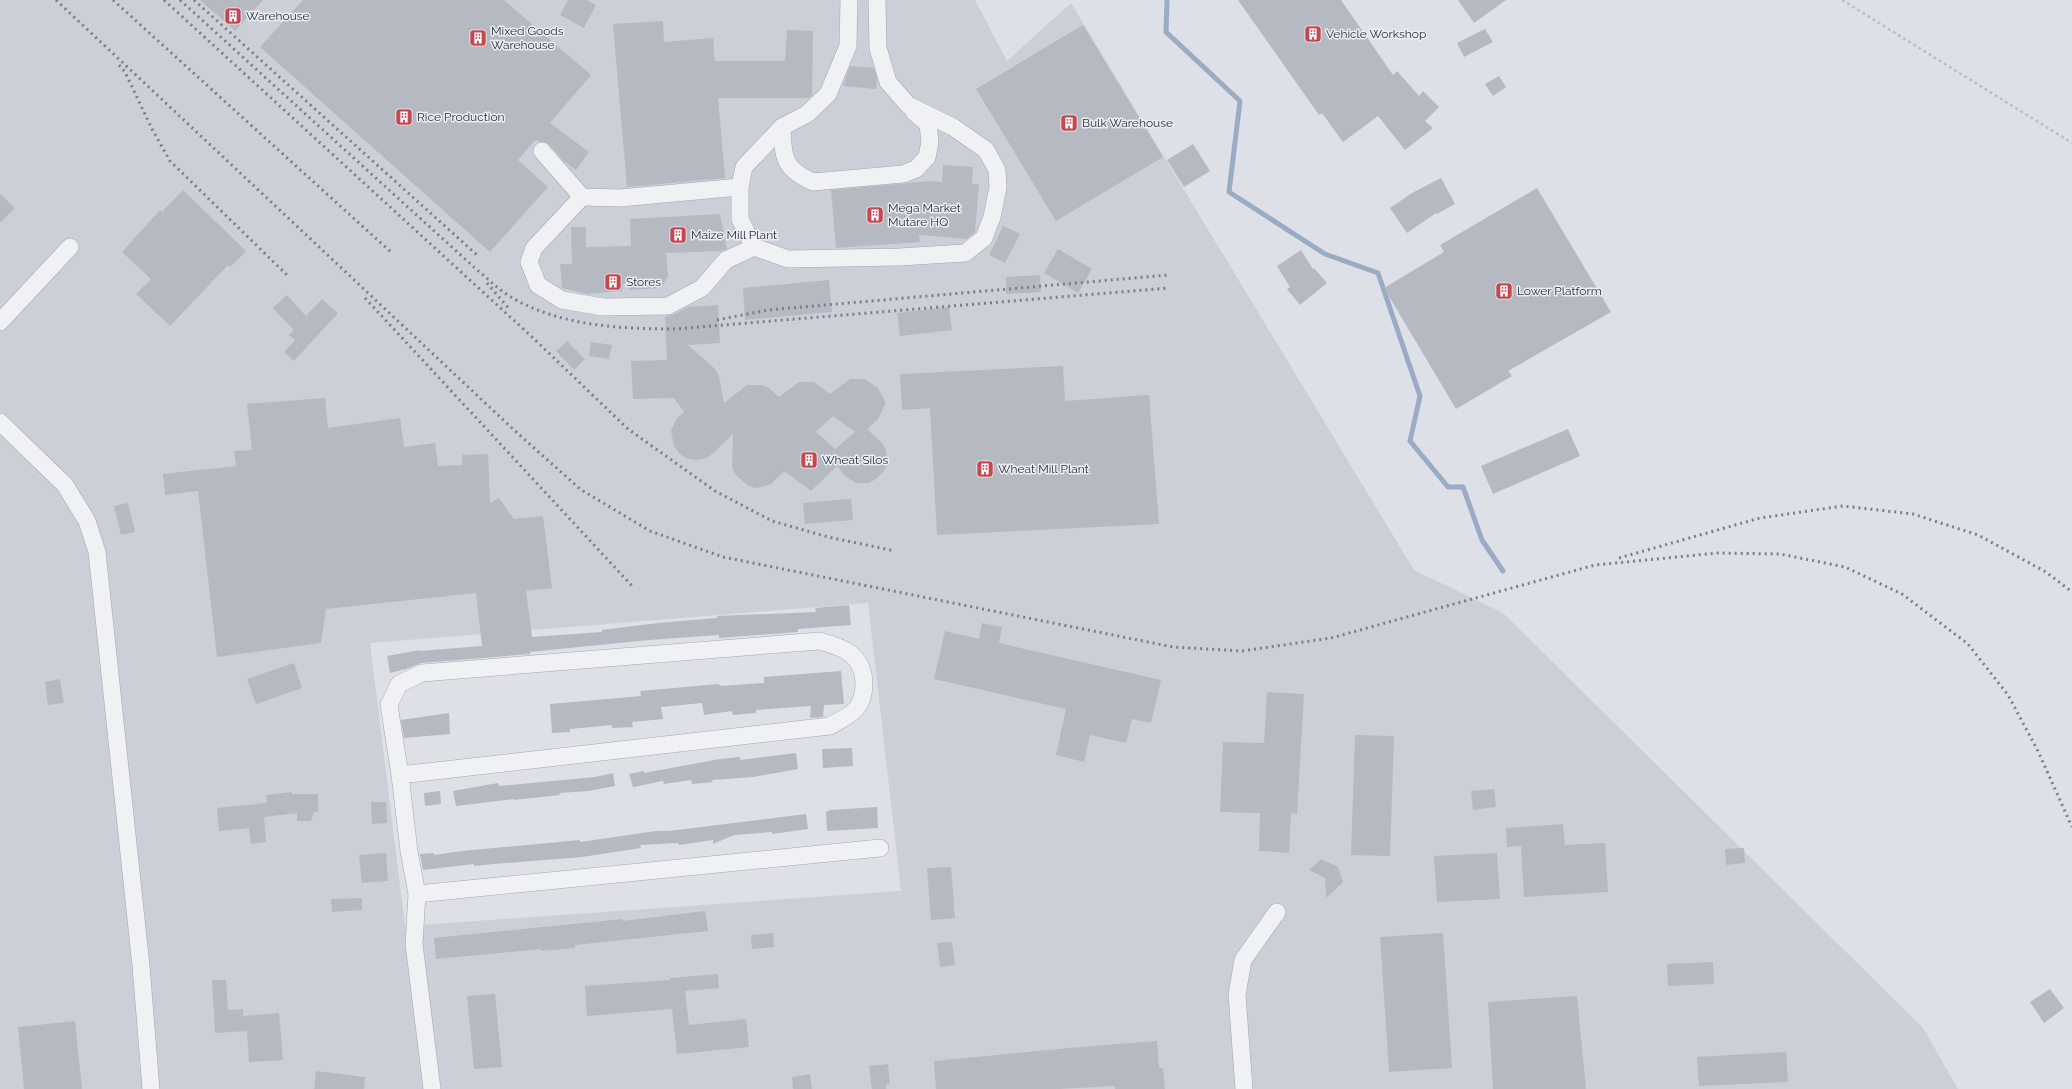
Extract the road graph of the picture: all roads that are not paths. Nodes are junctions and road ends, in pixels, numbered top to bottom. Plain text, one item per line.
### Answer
1 (849, 0) edge
2 (877, 0) edge
3 (908, 105) junction
4 (782, 127) junction
5 (542, 152) dead end
6 (740, 187) junction
7 (582, 197) junction
8 (70, 247) dead end
9 (754, 247) junction
10 (0, 322) edge
11 (0, 422) edge
12 (400, 775) junction
13 (880, 848) dead end
14 (417, 894) junction
15 (1277, 912) dead end
16 (151, 1089) edge
17 (432, 1089) edge
18 (1244, 1089) edge

1 - 4 street
2 - 3 street
3 - 4 street
3 - 9 street
4 - 6 street
5 - 7 street
6 - 7 street
6 - 9 street
7 - 9 street
8 - 10 street
11 - 16 street
12 - 12 street
12 - 14 street
13 - 14 street
14 - 17 street
15 - 18 street

